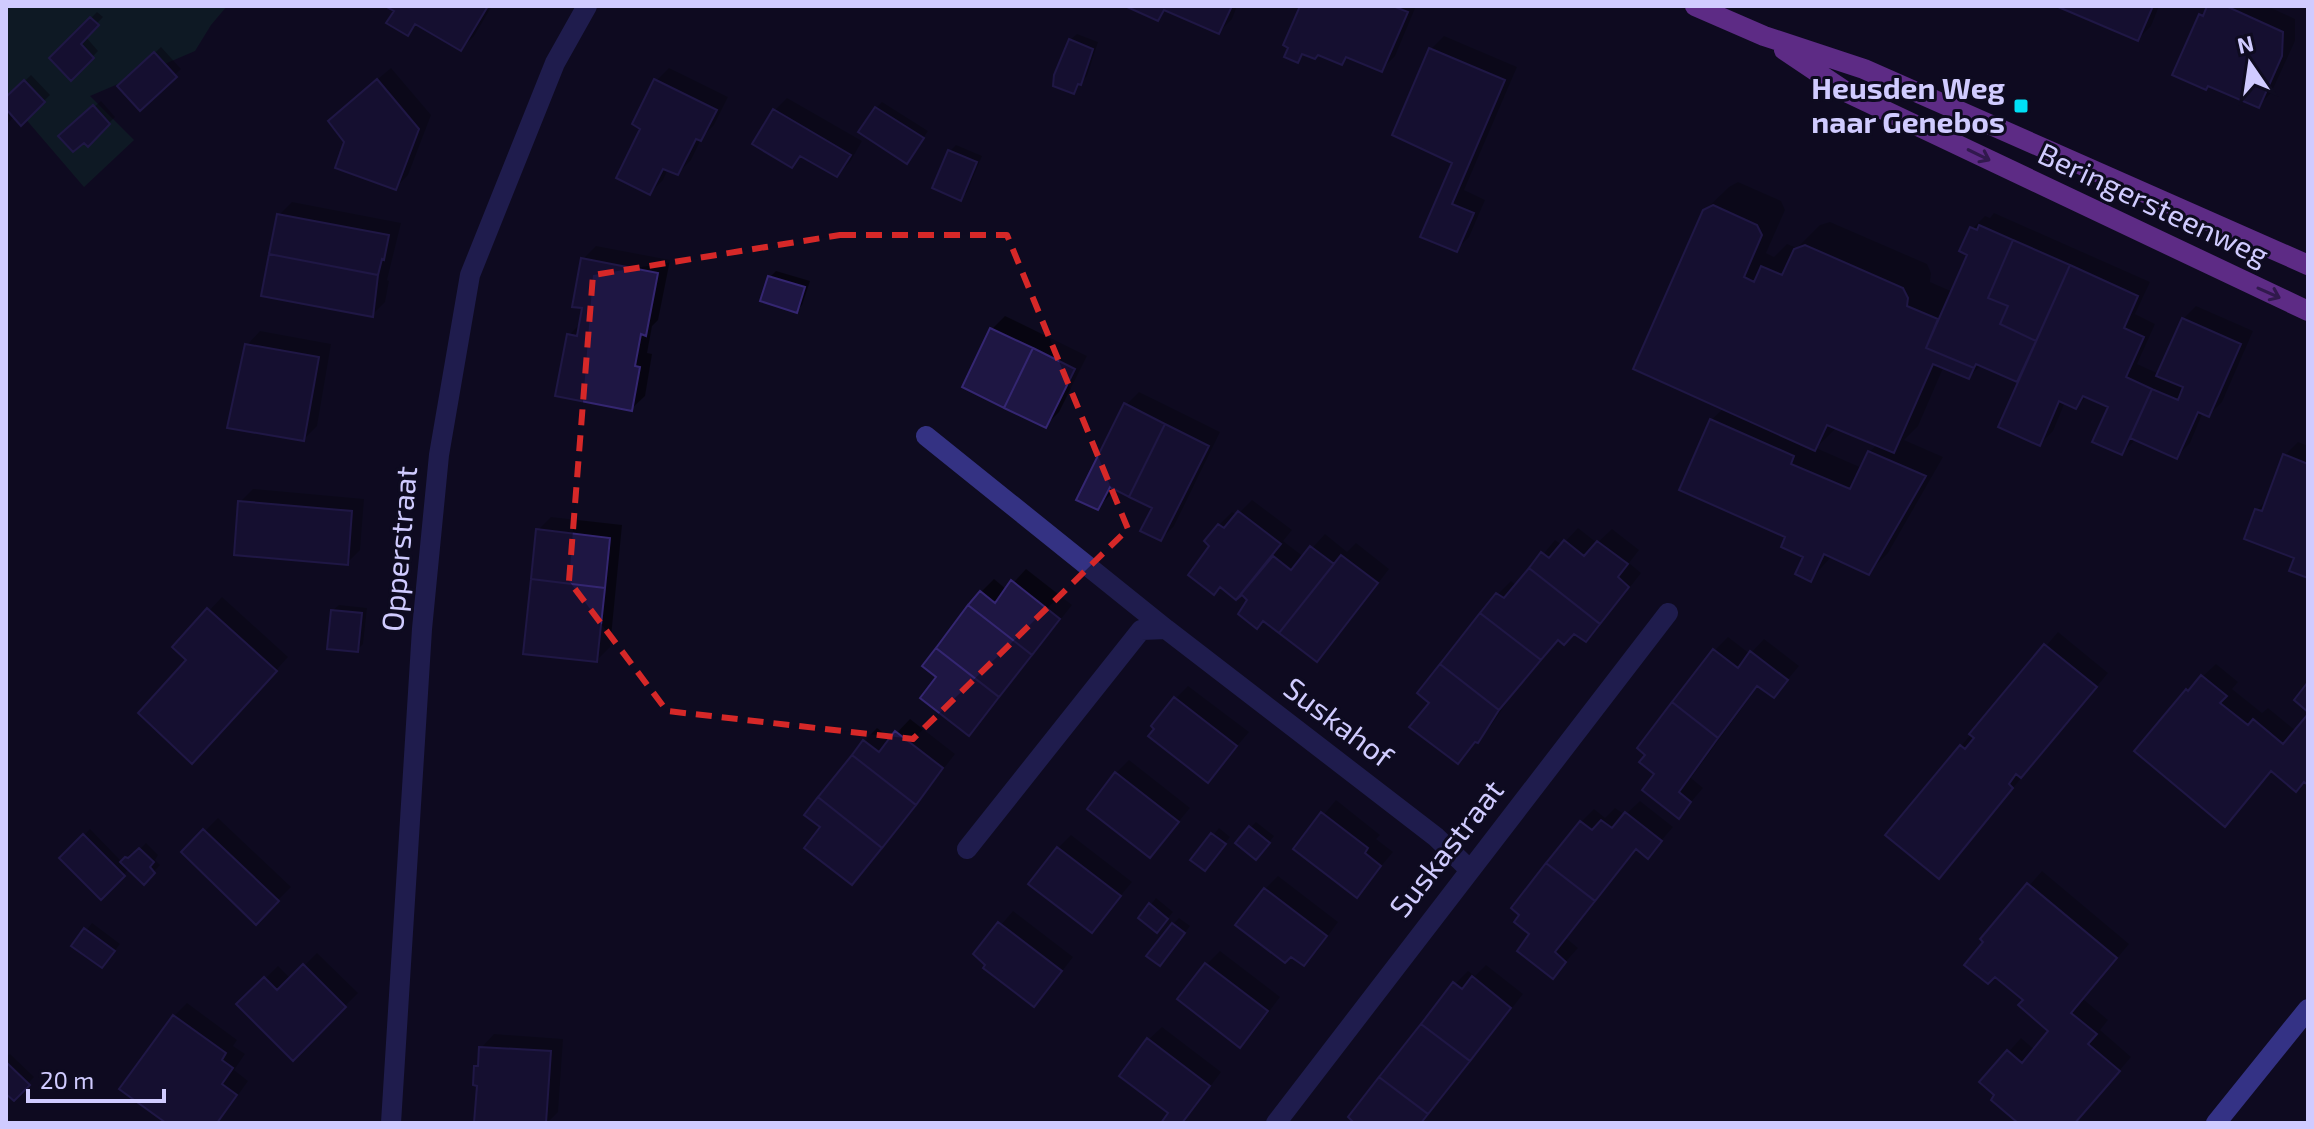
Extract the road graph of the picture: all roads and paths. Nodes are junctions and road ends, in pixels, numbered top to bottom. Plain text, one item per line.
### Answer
1 (587, 6) edge
2 (1695, 6) edge
3 (1764, 36) junction
4 (2308, 265) edge
5 (2308, 311) edge
6 (926, 436) dead end
7 (1668, 613) dead end
8 (1166, 629) junction
9 (967, 849) dead end
10 (1469, 869) junction
11 (2308, 1009) edge
12 (391, 1123) edge
13 (1276, 1123) edge
14 (2216, 1123) edge

1 - 12 street, Opperstraat
2 - 3 main road, Beringersteenweg
3 - 4 main road, Beringersteenweg
3 -> 5 main road, Beringersteenweg
6 - 8 street, Suskahof
7 - 10 street, Suskastraat
8 - 9 street
8 - 10 street, Suskahof
10 - 13 street, Suskastraat
11 - 14 street

